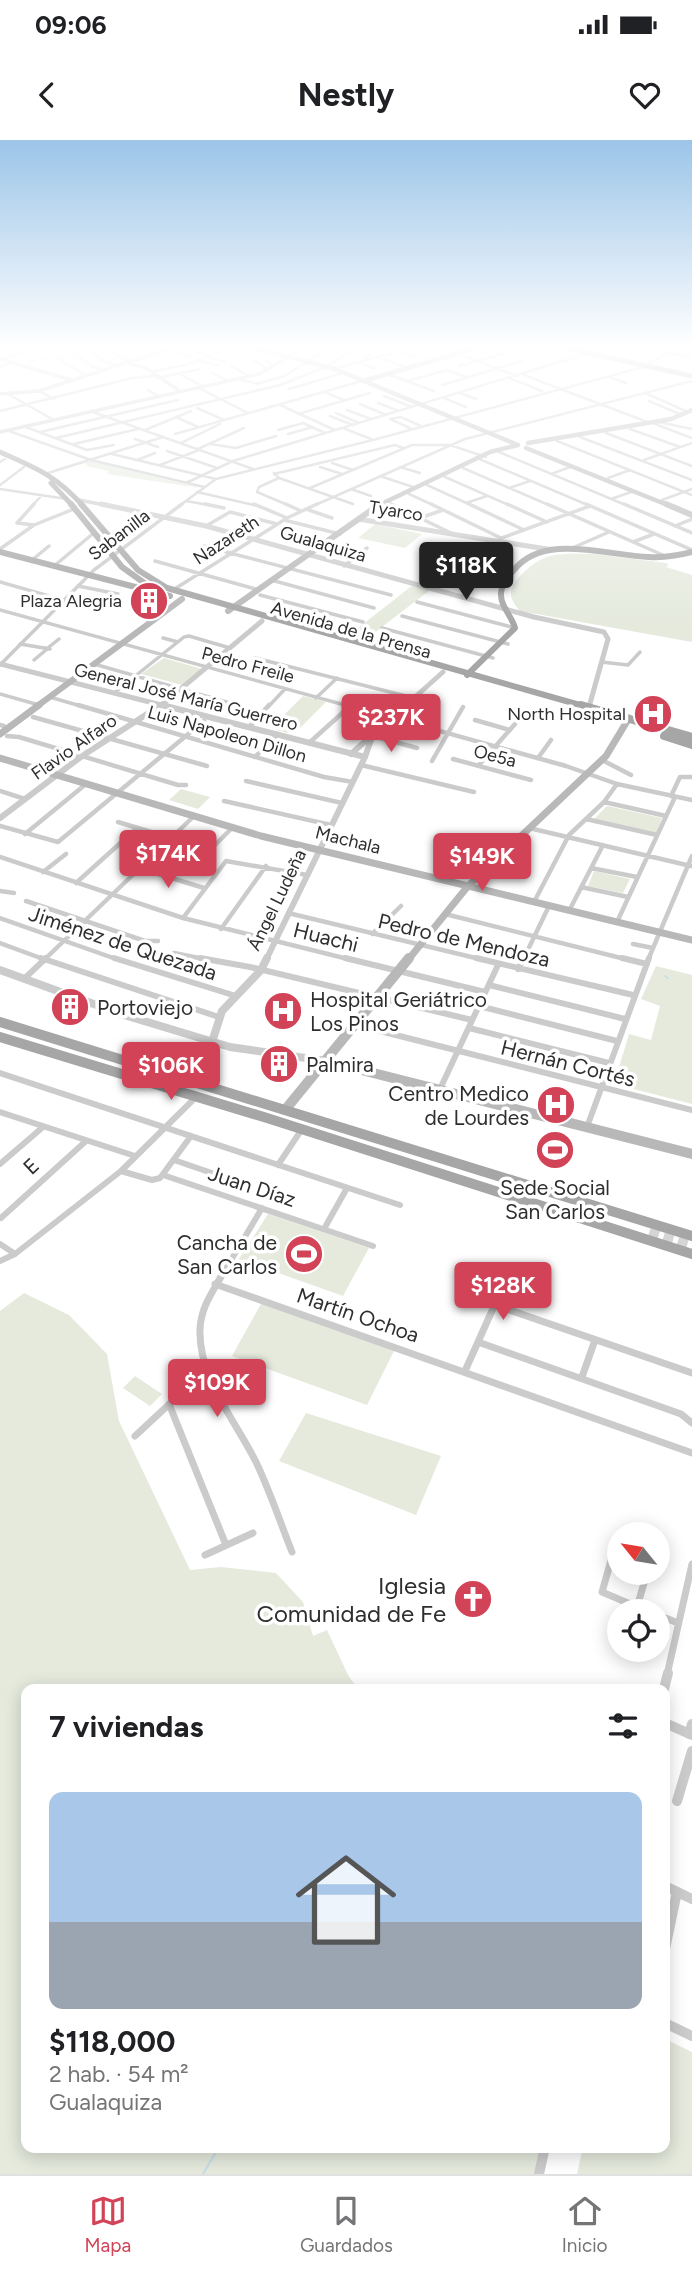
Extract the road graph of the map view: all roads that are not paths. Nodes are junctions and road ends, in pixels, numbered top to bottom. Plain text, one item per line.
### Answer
1 (29, 440) edge
2 (61, 440) edge
3 (95, 440) edge
4 (137, 440) edge
5 (155, 440) edge
6 (172, 440) edge
7 (187, 440) edge
8 (219, 440) edge
9 (263, 440) edge
10 (304, 440) edge
11 (373, 440) edge
12 (465, 440) edge
13 (513, 440) edge
14 (555, 440) edge
15 (563, 440) edge
16 (588, 440) edge
17 (624, 440) edge
18 (660, 440) edge
19 (300, 441) joint
20 (557, 441) junction
21 (692, 441) edge
22 (145, 443) junction
23 (181, 443) junction
24 (210, 444) junction
25 (72, 445) junction
26 (114, 445) dead end
27 (450, 445) junction
28 (525, 445) junction
29 (158, 447) dead end
30 (680, 447) junction
31 (403, 448) junction
32 (199, 449) junction
33 (167, 451) dead end
34 (0, 452) edge
35 (499, 452) junction
36 (155, 453) dead end
37 (110, 454) junction
38 (662, 454) junction
39 (183, 456) junction
40 (482, 458) junction
41 (2, 459) edge
42 (91, 460) junction
43 (135, 460) junction
44 (562, 460) junction
45 (233, 461) junction
46 (643, 461) junction
47 (332, 463) dead end
48 (159, 466) junction
49 (573, 466) junction
50 (692, 466) edge
51 (24, 467) junction
52 (265, 467) junction
53 (320, 467) dead end
54 (400, 467) junction
55 (217, 468) junction
56 (254, 469) junction
57 (458, 469) junction
58 (353, 470) junction
59 (630, 470) junction
60 (420, 473) dead end
61 (48, 474) junction
62 (274, 474) junction
63 (342, 474) junction
64 (551, 474) junction
65 (199, 475) junction
66 (380, 476) junction
67 (445, 477) junction
68 (279, 478) junction
69 (608, 478) junction
70 (215, 479) junction
71 (692, 480) edge
72 (530, 481) junction
73 (186, 483) junction
74 (429, 483) junction
75 (0, 487) edge
76 (204, 487) junction
77 (310, 488) junction
78 (416, 488) junction
79 (509, 488) junction
80 (351, 489) junction
81 (692, 489) edge
82 (634, 491) junction
83 (197, 492) junction
84 (683, 492) junction
85 (41, 495) junction
86 (692, 495) edge
87 (371, 496) dead end
88 (403, 496) junction
89 (487, 496) junction
90 (334, 497) junction
91 (67, 499) junction
92 (611, 499) junction
93 (79, 500) junction
94 (662, 500) junction
95 (186, 501) junction
96 (466, 503) junction
97 (353, 504) dead end
98 (390, 504) junction
99 (590, 506) junction
100 (224, 508) dead end
101 (74, 509) junction
102 (306, 509) junction
103 (443, 510) junction
104 (301, 511) junction
105 (370, 513) junction
106 (569, 514) junction
107 (692, 515) edge
108 (167, 516) junction
109 (332, 518) dead end
110 (420, 518) junction
111 (285, 519) junction
112 (360, 519) junction
113 (547, 522) junction
114 (277, 524) junction
115 (34, 525) junction
116 (206, 526) junction
117 (676, 526) junction
118 (524, 530) junction
119 (95, 531) junction
120 (609, 532) junction
121 (692, 533) edge
122 (340, 534) junction
123 (454, 534) junction
124 (654, 534) junction
125 (308, 536) dead end
126 (254, 538) junction
127 (501, 538) junction
128 (495, 541) junction
129 (633, 542) junction
130 (326, 544) junction
131 (348, 544) dead end
132 (49, 546) dead end
133 (203, 546) dead end
134 (367, 548) dead end
135 (120, 550) junction
136 (555, 550) junction
137 (568, 550) junction
138 (0, 551) edge
139 (338, 551) junction
140 (692, 553) edge
141 (231, 554) junction
142 (608, 554) junction
143 (113, 555) junction
144 (310, 556) junction
145 (331, 556) dead end
146 (670, 558) junction
147 (32, 560) junction
148 (155, 561) dead end
149 (54, 566) junction
150 (344, 566) junction
151 (292, 569) junction
152 (200, 573) junction
153 (89, 575) junction
154 (274, 581) junction
155 (0, 582) edge
156 (78, 586) junction
157 (142, 586) junction
158 (259, 592) junction
159 (118, 594) dead end
160 (174, 595) junction
161 (391, 595) dead end
162 (504, 596) junction
163 (63, 600) junction
164 (417, 602) dead end
165 (374, 608) dead end
166 (505, 608) junction
167 (0, 610) edge
168 (234, 610) junction
169 (515, 612) junction
170 (402, 615) dead end
171 (262, 621) junction
172 (42, 622) junction
173 (363, 622) dead end
174 (382, 628) dead end
175 (515, 628) junction
176 (163, 638) dead end
177 (59, 639) dead end
178 (178, 642) junction
179 (20, 644) junction
180 (505, 644) junction
181 (121, 645) junction
182 (47, 648) junction
183 (230, 648) junction
184 (640, 652) dead end
185 (160, 655) junction
186 (490, 657) junction
187 (255, 658) dead end
188 (34, 660) dead end
189 (601, 662) junction
190 (0, 664) edge
191 (94, 664) junction
192 (206, 668) junction
193 (443, 672) junction
194 (136, 675) junction
195 (470, 676) junction
196 (337, 678) junction
197 (70, 681) junction
198 (181, 688) junction
199 (285, 689) junction
200 (114, 693) junction
201 (0, 694) edge
202 (53, 698) dead end
203 (316, 698) junction
204 (414, 698) junction
205 (37, 704) junction
206 (162, 705) junction
207 (237, 705) dead end
208 (350, 706) junction
209 (463, 707) dead end
210 (589, 707) junction
211 (33, 717) dead end
212 (391, 718) junction
213 (475, 720) dead end
214 (204, 721) dead end
215 (627, 721) junction
216 (135, 722) junction
217 (515, 724) dead end
218 (249, 727) junction
219 (2, 730) edge
220 (510, 730) junction
221 (278, 734) junction
222 (447, 734) junction
223 (372, 736) junction
224 (185, 737) junction
225 (692, 737) edge
226 (109, 739) junction
227 (551, 740) dead end
228 (309, 743) junction
229 (692, 745) edge
230 (495, 747) junction
231 (417, 748) dead end
232 (351, 754) junction
233 (163, 755) junction
234 (82, 756) junction
235 (255, 757) junction
236 (365, 757) junction
237 (0, 758) edge
238 (538, 758) junction
239 (453, 759) dead end
240 (602, 760) junction
241 (432, 761) dead end
242 (361, 765) junction
243 (479, 765) junction
244 (207, 766) dead end
245 (140, 774) junction
246 (57, 775) junction
247 (587, 775) junction
248 (631, 775) dead end
249 (692, 777) edge
250 (531, 779) dead end
251 (246, 781) dead end
252 (353, 782) junction
253 (86, 784) junction
254 (617, 784) junction
255 (186, 785) dead end
256 (0, 791) edge
257 (474, 792) dead end
258 (117, 793) junction
259 (673, 796) junction
260 (25, 799) junction
261 (692, 800) edge
262 (224, 801) dead end
263 (604, 802) junction
264 (342, 803) junction
265 (666, 816) junction
266 (192, 817) junction
267 (0, 818) edge
268 (586, 819) junction
269 (118, 822) dead end
270 (331, 825) junction
271 (0, 826) edge
272 (137, 828) junction
273 (232, 828) junction
274 (529, 828) junction
275 (25, 834) junction
276 (657, 835) junction
277 (171, 838) junction
278 (568, 838) junction
279 (603, 845) junction
280 (320, 849) junction
281 (66, 854) dead end
282 (648, 856) junction
283 (692, 856) edge
284 (0, 857) edge
285 (690, 865) edge
286 (266, 866) junction
287 (139, 868) junction
288 (591, 868) junction
289 (43, 872) junction
290 (187, 873) dead end
291 (307, 875) junction
292 (636, 877) junction
293 (76, 883) junction
294 (468, 886) junction
295 (581, 887) junction
296 (204, 888) junction
297 (0, 891) edge
298 (14, 893) dead end
299 (112, 894) junction
300 (628, 897) junction
301 (26, 901) dead end
302 (534, 902) junction
303 (401, 906) dead end
304 (549, 906) junction
305 (569, 911) junction
306 (288, 914) junction
307 (445, 914) junction
308 (0, 918) edge
309 (183, 918) junction
310 (85, 920) junction
311 (617, 922) junction
312 (221, 929) junction
313 (660, 933) junction
314 (372, 934) junction
315 (535, 936) junction
316 (64, 940) junction
317 (692, 940) edge
318 (158, 941) dead end
319 (275, 941) junction
320 (0, 943) edge
321 (633, 944) dead end
322 (420, 946) junction
323 (653, 948) junction
324 (174, 953) dead end
325 (44, 960) junction
326 (647, 964) junction
327 (498, 965) junction
328 (518, 969) junction
329 (0, 970) edge
330 (261, 970) junction
331 (399, 972) junction
332 (24, 979) junction
333 (489, 985) junction
334 (485, 992) junction
335 (633, 995) junction
336 (236, 996) junction
337 (379, 997) junction
338 (479, 1006) junction
339 (219, 1017) junction
340 (625, 1019) junction
341 (472, 1020) junction
342 (0, 1022) edge
343 (356, 1025) junction
344 (469, 1028) junction
345 (0, 1037) edge
346 (617, 1041) junction
347 (212, 1042) junction
348 (458, 1052) junction
349 (326, 1060) junction
350 (609, 1063) junction
351 (153, 1070) junction
352 (0, 1073) edge
353 (144, 1082) junction
354 (600, 1087) junction
355 (440, 1089) junction
356 (196, 1097) junction
357 (285, 1110) junction
358 (692, 1110) edge
359 (0, 1112) edge
360 (43, 1127) junction
361 (163, 1127) junction
362 (587, 1127) junction
363 (302, 1129) junction
364 (191, 1136) junction
365 (86, 1141) junction
366 (0, 1152) edge
367 (692, 1154) edge
368 (11, 1155) junction
369 (135, 1156) junction
370 (439, 1158) junction
371 (174, 1160) junction
372 (0, 1164) edge
373 (278, 1165) junction
374 (121, 1171) junction
375 (436, 1172) junction
376 (163, 1175) junction
377 (235, 1181) dead end
378 (347, 1188) junction
379 (400, 1205) dead end
380 (262, 1208) junction
381 (1, 1218) edge
382 (324, 1229) junction
383 (692, 1236) edge
384 (0, 1244) edge
385 (373, 1246) dead end
386 (15, 1254) junction
387 (692, 1254) edge
388 (0, 1261) edge
389 (512, 1267) dead end
390 (215, 1284) junction
391 (495, 1305) junction
392 (595, 1340) junction
393 (478, 1342) junction
394 (206, 1370) junction
395 (466, 1371) junction
396 (692, 1373) edge
397 (582, 1377) junction
398 (169, 1404) junction
399 (692, 1423) edge
400 (135, 1436) dead end
401 (692, 1453) edge
402 (253, 1533) dead end
403 (226, 1545) junction
404 (292, 1552) dead end
405 (205, 1555) dead end
406 (692, 1564) edge
407 (607, 1574) edge
408 (688, 1595) edge
409 (618, 1599) edge
410 (670, 1620) edge
411 (678, 1623) junction
412 (665, 1684) edge
413 (692, 1724) edge
414 (670, 1726) edge
415 (691, 1735) edge
416 (692, 1751) edge
417 (688, 1783) edge
418 (677, 1801) dead end
419 (670, 1888) edge
420 (677, 1892) junction
421 (692, 1899) edge
422 (670, 1925) edge
423 (670, 2025) edge
424 (692, 2036) edge
425 (544, 2153) edge
426 (539, 2174) edge

1 - 42 street
2 - 25 street
3 - 25 street
4 - 22 street
5 - 22 street
6 - 23 street
7 - 23 street
8 - 24 street
9 - 24 street
10 - 19 street
11 - 52 street, Sabanilla
12 - 27 street, Nazareth
13 - 28 main road
14 - 28 main road
15 - 20 main road
16 - 46 street
17 - 38 street
18 - 30 street
19 - 45 street
20 - 28 main road
20 - 59 street
21 - 30 street
22 - 29 street
22 - 37 street
23 - 32 street
24 - 32 street
25 - 26 street
27 - 31 street
27 - 40 street
27 - 54 street, Nazareth
28 - 35 main road
28 - 40 main road
28 - 44 main road
30 - 38 street
31 - 58 street
31 - 62 street
32 - 39 street
32 - 45 street
33 - 39 street
34 - 61 main road
35 - 40 main road
35 - 64 street
36 - 43 street
37 - 42 street
37 - 43 street
38 - 46 street
38 - 50 street
39 - 48 street
39 - 55 street
40 - 57 main road
40 - 72 street
41 - 51 main road
42 - 61 street
42 - 73 street
43 - 48 street
44 - 49 main road
44 - 69 main road
45 - 55 street
45 - 56 street
46 - 71 street
47 - 58 street
48 - 65 street
49 - 64 street
49 - 82 main road
51 - 75 street
51 - 91 main road
52 - 56 street, Sabanilla
52 - 62 street
53 - 63 street
54 - 60 street
54 - 66 street, Nazareth
55 - 65 street
56 - 70 street, Sabanilla
57 - 67 main road
57 - 74 main road
57 - 79 street
58 - 63 street
59 - 69 street
59 - 84 street
61 - 93 main road
62 - 68 street
63 - 77 street
64 - 92 street
65 - 70 street
65 - 73 street
66 - 78 street
66 - 80 street, Nazareth
67 - 74 main road
67 - 89 street
68 - 77 street
68 - 104 street
69 - 94 main road
70 - 76 street, Sabanilla
72 - 79 street
72 - 99 street
73 - 76 street
74 - 78 main road
74 - 88 main road
74 - 96 street
75 - 85 street
76 - 83 street, Sabanilla
77 - 90 street
78 - 88 main road
79 - 106 street
80 - 87 street
80 - 90 street, Nazareth
81 - 84 street
82 - 92 street
82 - 107 main road
83 - 95 street, Sabanilla
83 - 111 street
84 - 86 street
84 - 94 street
85 - 91 street
85 - 115 street
88 - 98 main road
88 - 103 street
88 - 105 main road
89 - 96 street
89 - 113 street
90 - 97 street
90 - 102 street, Nazareth
91 - 101 main road
92 - 117 street
93 - 108 street, Gualaquiza
93 - 135 main road
94 - 107 main road
95 - 100 street
95 - 108 street, Sabanilla
96 - 118 street
98 - 105 main road
98 - 110 street
99 - 106 street
99 - 124 street
101 - 115 street
101 - 119 main road
102 - 104 street, Nazareth
102 - 109 street
103 - 110 street
103 - 127 street
104 - 111 street, Nazareth
105 - 112 main road
106 - 113 street
106 - 120 street
107 - 117 street
108 - 116 street, Gualaquiza
108 - 135 street, Sabanilla
110 - 123 street
111 - 114 street, Nazareth
111 - 122 street
112 - 122 main road
112 - 123 street, Tyarco
113 - 118 street
114 - 116 street
114 - 126 street, Nazareth
115 - 138 street
116 - 126 street, Gualaquiza
117 - 121 street
118 - 127 street
119 - 143 main road
119 - 149 street
120 - 129 street
120 - 137 street
122 - 130 main road
123 - 128 street, Tyarco
124 - 129 street
124 - 140 street
125 - 130 street
126 - 141 street, Nazareth
126 - 144 street, Gualaquiza
127 - 128 street
128 - 136 street, Tyarco
129 - 146 street
130 - 139 street
130 - 144 main road
131 - 139 street
132 - 147 street
133 - 141 street
134 - 150 street
135 - 143 street, Sabanilla
135 - 160 main road
136 - 137 main road
136 - 162 main road
137 - 142 main road
138 - 147 main road
139 - 145 street
140 - 142 main road
140 - 146 main road
141 - 151 street
141 - 152 street, Nazareth
142 - 146 main road
142 - 162 main road
143 - 153 street, Sabanilla
143 - 157 main road
144 - 150 street, Gualaquiza
144 - 151 main road
147 - 149 main road
148 - 152 street
149 - 153 main road
150 - 166 street, Gualaquiza
151 - 154 main road
151 - 161 street
152 - 158 street
152 - 160 street, Nazareth
153 - 156 street, Sabanilla
153 - 157 main road
154 - 158 main road
154 - 165 street
155 - 163 street
156 - 159 street
156 - 163 street, Sabanilla
157 - 160 main road
158 - 168 main road
158 - 173 street
160 - 168 main road, Avenida de la Prensa
160 - 168 main road, Avenida de la Prensa
160 - 181 main road
162 - 166 main road
162 - 169 main road
163 - 172 street, Sabanilla
164 - 175 street
166 - 169 street, Gualaquiza
166 - 175 main road
167 - 172 street, Pedro Freile
168 - 171 main road, Avenida de la Prensa
168 - 195 main road, Avenida de la Prensa
169 - 180 main road
169 - 189 street, Gualaquiza
170 - 180 street
171 - 183 street, Flavio Alfaro
171 - 193 main road, Avenida de la Prensa
172 - 179 street, Sabanilla
172 - 181 street, Pedro Freile
174 - 186 street
175 - 180 main road
176 - 178 street
177 - 182 street
178 - 183 street
178 - 185 street
179 - 182 street
179 - 190 street, Sabanilla
180 - 186 main road
181 - 185 street, Pedro Freile
181 - 191 main road
182 - 188 street
183 - 192 street, Flavio Alfaro
184 - 189 street
185 - 192 street, Pedro Freile
185 - 194 street
186 - 195 main road
187 - 196 street
189 - 210 street, Gualaquiza
190 - 197 street, General José María Guerrero
191 - 194 street
191 - 197 main road
192 - 198 street, Flavio Alfaro
192 - 199 street, Pedro Freile
193 - 195 main road, Avenida de la Prensa
193 - 204 street, Ángel Ludeña
194 - 198 street
194 - 200 street
195 - 210 main road, Avenida de la Prensa
195 - 215 main road, Avenida de la Prensa
196 - 203 street
196 - 204 street
197 - 200 street, General José María Guerrero
197 - 205 main road
198 - 206 street, Flavio Alfaro
198 - 207 street
199 - 203 street, Pedro Freile
199 - 218 street
200 - 206 street, General José María Guerrero
201 - 205 street
202 - 216 street, Luis Napoleon Dillon
203 - 208 street, Pedro Freile
204 - 212 street, Ángel Ludeña
205 - 219 main road
206 - 216 street, Flavio Alfaro
206 - 218 street, General José María Guerrero
208 - 212 street, Pedro Freile
208 - 228 street
209 - 222 street
210 - 215 main road, Avenida de la Prensa
211 - 226 street
212 - 222 street, Pedro Freile
212 - 223 street, Ángel Ludeña
213 - 220 street
214 - 224 street
215 - 225 main road, Avenida de la Prensa
215 - 229 main road, Avenida de la Prensa
215 - 240 main road
216 - 224 street, Luis Napoleon Dillon
216 - 226 street, Flavio Alfaro
217 - 220 street
218 - 221 street, General José María Guerrero
219 - 234 street
220 - 230 street
221 - 228 street, General José María Guerrero
221 - 235 street
222 - 230 street, Pedro Freile
222 - 241 street
223 - 231 street
223 - 232 street
223 - 236 street, Ángel Ludeña
224 - 233 street
224 - 235 street, Luis Napoleon Dillon
226 - 233 street
226 - 234 street, Flavio Alfaro
227 - 238 street
228 - 232 street, General José María Guerrero
230 - 238 street, Pedro Freile
230 - 243 street
232 - 236 street, General José María Guerrero
233 - 244 street
233 - 245 street
234 - 245 street
234 - 246 street, Flavio Alfaro
235 - 252 street, Luis Napoleon Dillon
236 - 242 street, Ángel Ludeña
237 - 246 main road, Machala
238 - 247 street, Pedro Freile
239 - 243 street, Oe5a
240 - 247 main road
240 - 248 street
242 - 252 street, Ángel Ludeña
242 - 257 street
243 - 250 street, Oe5a
245 - 255 street
245 - 258 street
246 - 253 main road, Machala
246 - 260 street, Flavio Alfaro
247 - 254 street, Pedro Freile
247 - 274 main road
249 - 259 street
251 - 264 street
252 - 264 street, Ángel Ludeña
253 - 258 main road, Machala
253 - 275 street
254 - 259 street, Pedro Freile
254 - 263 street
256 - 260 street
258 - 266 main road, Machala
258 - 275 street
259 - 261 street, Pedro Freile
259 - 265 street
260 - 267 street, Flavio Alfaro
262 - 270 street
263 - 265 street
263 - 268 street
264 - 270 street, Ángel Ludeña
265 - 276 street
266 - 273 main road, Machala
266 - 277 street
268 - 276 street
268 - 278 street
269 - 272 street
270 - 280 street, Ángel Ludeña
271 - 275 street
272 - 277 street
272 - 293 street
273 - 280 main road, Machala
273 - 290 street
274 - 278 street
274 - 294 main road
276 - 282 street
277 - 287 street
278 - 279 street
278 - 302 street
279 - 282 street
279 - 288 street
280 - 291 street, Ángel Ludeña
280 - 294 main road, Machala
281 - 289 street
282 - 285 street
282 - 292 street
283 - 285 street
284 - 289 street, Huachi
285 - 313 street
286 - 291 street
286 - 296 street
286 - 312 street
287 - 296 street
287 - 299 street
288 - 292 street
288 - 295 street
289 - 293 street, Huachi
291 - 306 street, Ángel Ludeña
292 - 300 street
293 - 299 street, Huachi
294 - 302 main road, Machala
294 - 307 main road
295 - 300 street
295 - 305 street
296 - 309 street
297 - 298 street
299 - 309 street, Huachi
299 - 310 street
300 - 311 street
301 - 310 street
302 - 304 main road, Machala
303 - 314 street
304 - 305 main road, Machala
304 - 315 street
305 - 311 main road, Machala
306 - 314 street, Pedro de Mendoza
306 - 319 street, Ángel Ludeña
307 - 315 street
307 - 322 main road
308 - 316 street, Jiménez de Quezada
309 - 312 street, Huachi
310 - 316 street
310 - 318 street
311 - 313 main road, Machala
312 - 319 street, Huachi
313 - 317 main road, Machala
313 - 323 street
314 - 322 street, Pedro de Mendoza
315 - 326 street
315 - 328 street
316 - 325 street
316 - 336 street, Jiménez de Quezada
319 - 330 street, Ángel Ludeña
319 - 331 street, Huachi
320 - 325 street
321 - 323 street
322 - 327 street, Pedro de Mendoza
322 - 331 main road
323 - 326 street
324 - 330 street
325 - 332 street
325 - 339 street
326 - 335 street
327 - 328 street, Pedro de Mendoza
327 - 333 street
328 - 335 street, Pedro de Mendoza
329 - 332 street
330 - 336 street, Ángel Ludeña
330 - 337 street
331 - 334 street, Huachi
331 - 337 main road
332 - 347 street
333 - 334 street
333 - 340 street
334 - 338 street
335 - 340 street
336 - 339 street, Ángel Ludeña
337 - 341 street
337 - 343 main road
338 - 341 street
338 - 346 street
339 - 347 street, Ángel Ludeña
340 - 346 street
341 - 344 street
342 - 351 main road
343 - 348 street, Hernán Cortés
343 - 349 main road
344 - 348 street
344 - 350 street
345 - 353 main road
346 - 350 street
347 - 349 street
348 - 354 street, Hernán Cortés
348 - 355 street
349 - 355 main road
349 - 357 main road
350 - 354 street
351 - 353 main road
351 - 357 main road
352 - 361 street
353 - 356 main road
354 - 358 street, Hernán Cortés
354 - 362 street
355 - 362 main road
356 - 361 street
356 - 363 main road
357 - 370 main road
359 - 360 street
360 - 365 street
360 - 368 street
361 - 364 street
361 - 369 street
362 - 367 main road
363 - 373 street
363 - 375 main road
364 - 371 street
364 - 373 street
365 - 369 street
365 - 381 street, E
366 - 368 street
368 - 372 street
369 - 374 street
370 - 375 main road
370 - 383 main road
371 - 376 street
371 - 377 street
373 - 378 street
374 - 376 street, Juan Díaz
374 - 386 street
375 - 387 main road
376 - 380 street, Juan Díaz
378 - 379 street
378 - 382 street
380 - 382 street, Juan Díaz
380 - 390 street
382 - 385 street, Juan Díaz
384 - 386 street
386 - 388 street
389 - 391 street
390 - 394 street
390 - 395 street, Martín Ochoa
391 - 392 street
391 - 393 street
392 - 396 street
392 - 397 street
393 - 395 street
393 - 397 street
394 - 398 street
394 - 404 street
395 - 401 street, Martín Ochoa
397 - 399 street
398 - 400 street
398 - 403 street
402 - 403 street
403 - 405 street
406 - 408 street
407 - 409 street
408 - 411 street
410 - 411 street
411 - 412 street
413 - 415 street
414 - 415 street
416 - 417 street
417 - 418 street
419 - 420 street
420 - 421 street
420 - 422 street
423 - 424 street
425 - 426 street

